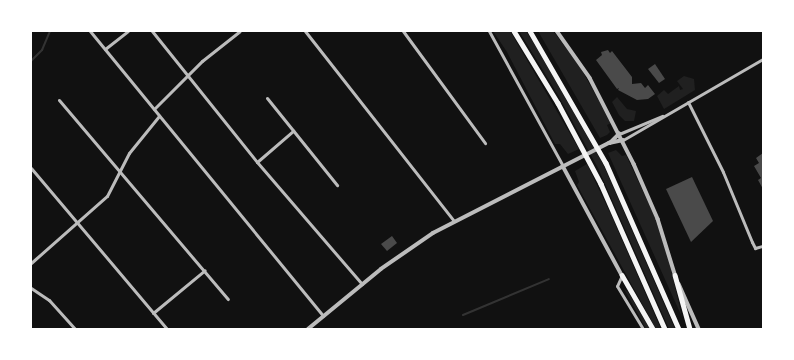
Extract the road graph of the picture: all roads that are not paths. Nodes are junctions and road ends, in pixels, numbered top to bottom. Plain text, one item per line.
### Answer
1 (90, 31) edge
2 (128, 31) edge
3 (152, 31) edge
4 (240, 31) edge
5 (305, 31) edge
6 (403, 31) edge
7 (489, 31) edge
8 (514, 31) edge
9 (530, 31) edge
10 (557, 31) edge
11 (104, 49) junction
12 (763, 59) edge
13 (187, 76) junction
14 (267, 98) dead end
15 (59, 100) dead end
16 (688, 102) junction
17 (154, 109) junction
18 (664, 115) junction
19 (159, 116) junction
20 (293, 131) junction
21 (619, 134) junction
22 (623, 140) junction
23 (485, 143) dead end
24 (607, 145) junction
25 (257, 162) junction
26 (563, 166) junction
27 (31, 168) edge
28 (122, 171) junction
29 (337, 184) dead end
30 (454, 221) junction
31 (76, 222) junction
32 (762, 246) edge
33 (31, 263) edge
34 (205, 270) junction
35 (622, 275) junction
36 (675, 275) junction
37 (362, 284) junction
38 (31, 288) edge
39 (228, 299) dead end
40 (154, 313) junction
41 (323, 316) junction
42 (74, 329) edge
43 (167, 329) edge
44 (308, 329) edge
45 (643, 329) edge
46 (653, 329) edge
47 (665, 329) edge
48 (679, 329) edge
49 (690, 329) edge
50 (700, 329) edge

1 - 11 street
2 - 11 street
3 - 13 street
4 - 13 street
5 - 30 street
6 - 23 street
7 - 26 street
8 - 47 main road
9 - 48 main road
10 - 21 street
11 - 17 street
12 - 16 street
13 - 17 street
13 - 25 street
14 - 20 street
15 - 28 street
16 - 18 street
16 - 32 street
17 - 19 street
18 - 21 street
18 - 22 street
19 - 28 street
19 - 41 street
20 - 25 street
20 - 29 street
21 - 22 street
21 - 24 street
22 - 24 street
22 - 36 street
24 - 26 street
25 - 37 street
26 - 30 street
26 - 35 street
27 - 31 street
28 - 31 street
28 - 34 street
30 - 37 street
31 - 33 street
31 - 40 street
34 - 39 street
34 - 40 street
35 - 45 street
35 - 46 main road
36 - 49 main road
36 - 50 street
37 - 41 street
38 - 42 street
40 - 43 street
41 - 44 street

